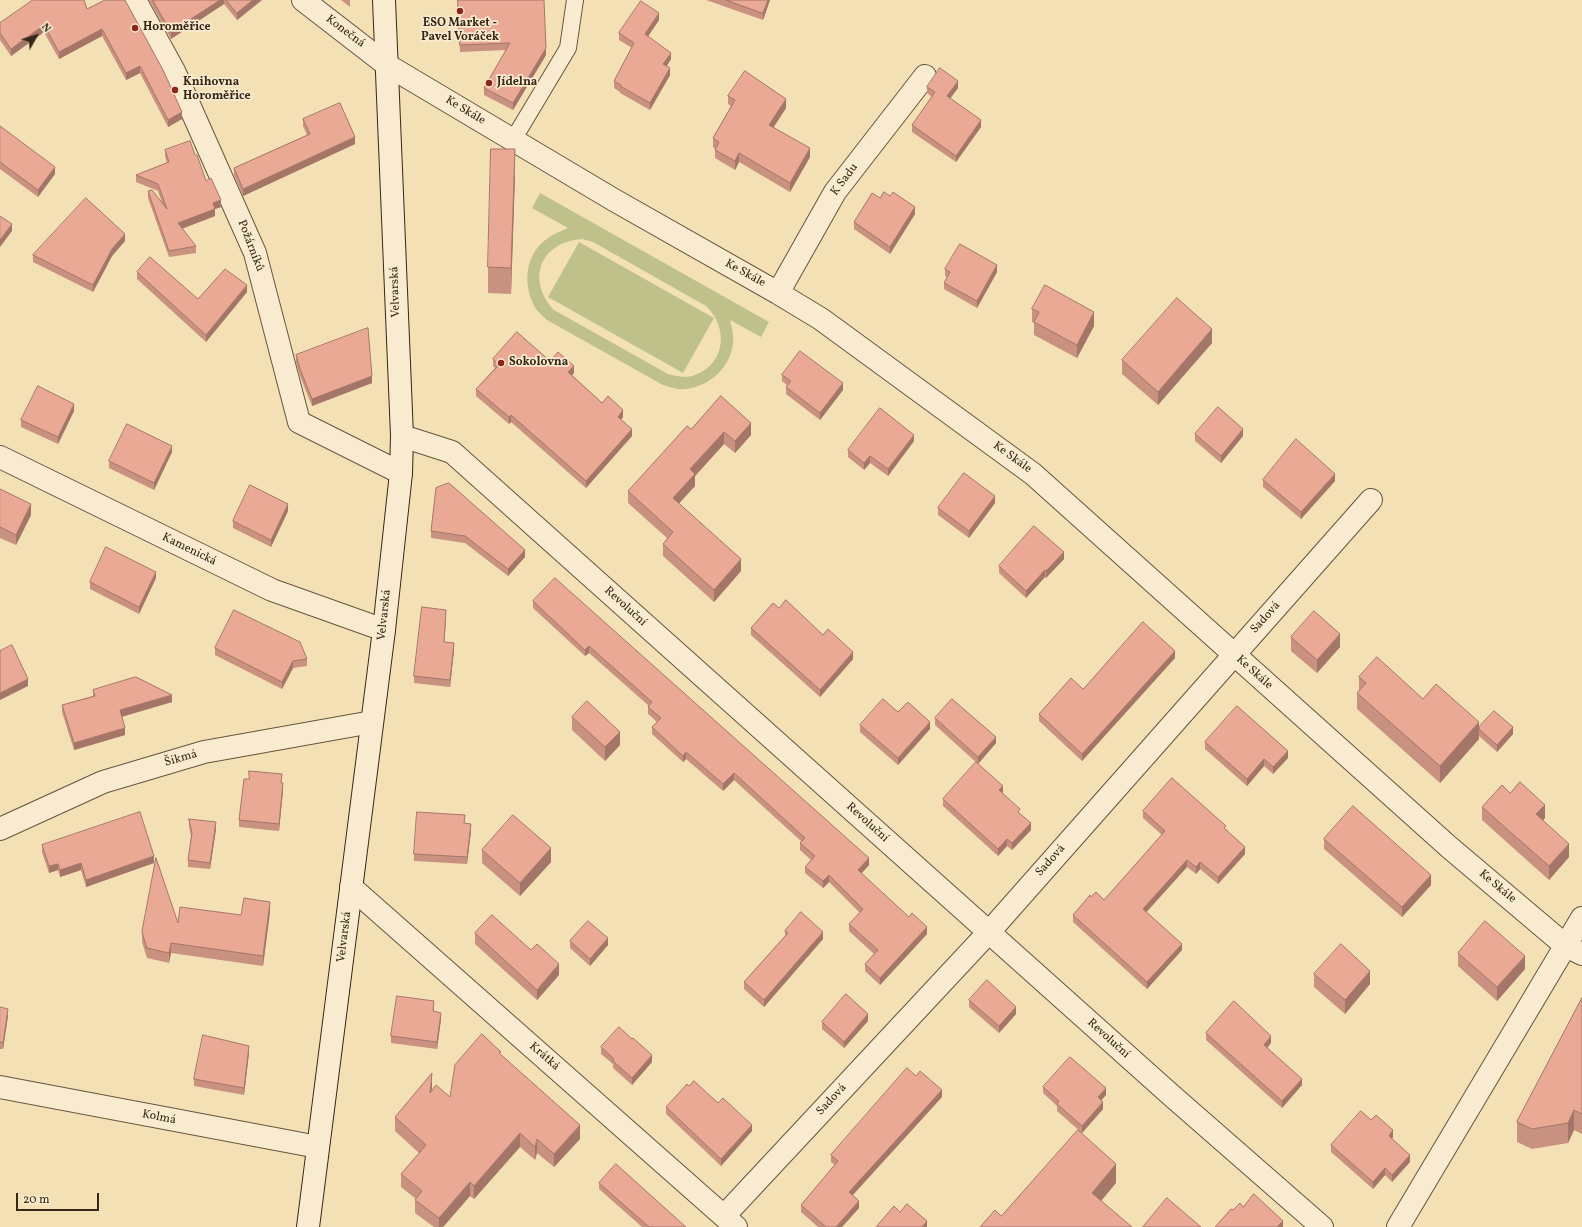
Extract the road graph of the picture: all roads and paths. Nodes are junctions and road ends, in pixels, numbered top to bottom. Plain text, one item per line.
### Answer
1 (135, 0) edge
2 (303, 0) edge
3 (384, 0) edge
4 (575, 0) edge
5 (387, 65) junction
6 (925, 76) dead end
7 (513, 140) junction
8 (778, 292) junction
9 (402, 436) junction
10 (0, 457) edge
11 (400, 473) junction
12 (1371, 500) dead end
13 (384, 630) junction
14 (1234, 654) junction
15 (372, 722) junction
16 (0, 829) edge
17 (351, 887) junction
18 (1582, 918) edge
19 (989, 932) junction
20 (1574, 950) edge
21 (0, 1087) edge
22 (318, 1147) junction
23 (730, 1221) edge
24 (308, 1227) edge
25 (1322, 1227) edge
26 (1398, 1227) edge

1 - 11 street, Požárníků
2 - 5 street, Konečná
3 - 5 street, Velvarská
4 - 7 lane
5 - 7 street, Ke Skále
5 - 9 street, Velvarská
6 - 8 street, K Sadu
7 - 8 street, Ke Skále
8 - 14 street, Ke Skále
9 - 11 street, Velvarská
9 - 19 street, Revoluční
10 - 13 street, Kamenická
11 - 13 street, Velvarská
12 - 14 street, Sadová
13 - 15 street, Velvarská
14 - 19 street, Sadová
14 - 20 street, Ke Skále
15 - 16 street, Šikmá
15 - 17 street, Velvarská
17 - 22 street, Velvarská
17 - 23 street, Krátká
18 - 20 street
19 - 23 street, Sadová
19 - 25 street, Revoluční
20 - 26 street
21 - 22 street, Kolmá
22 - 24 street, Velvarská

